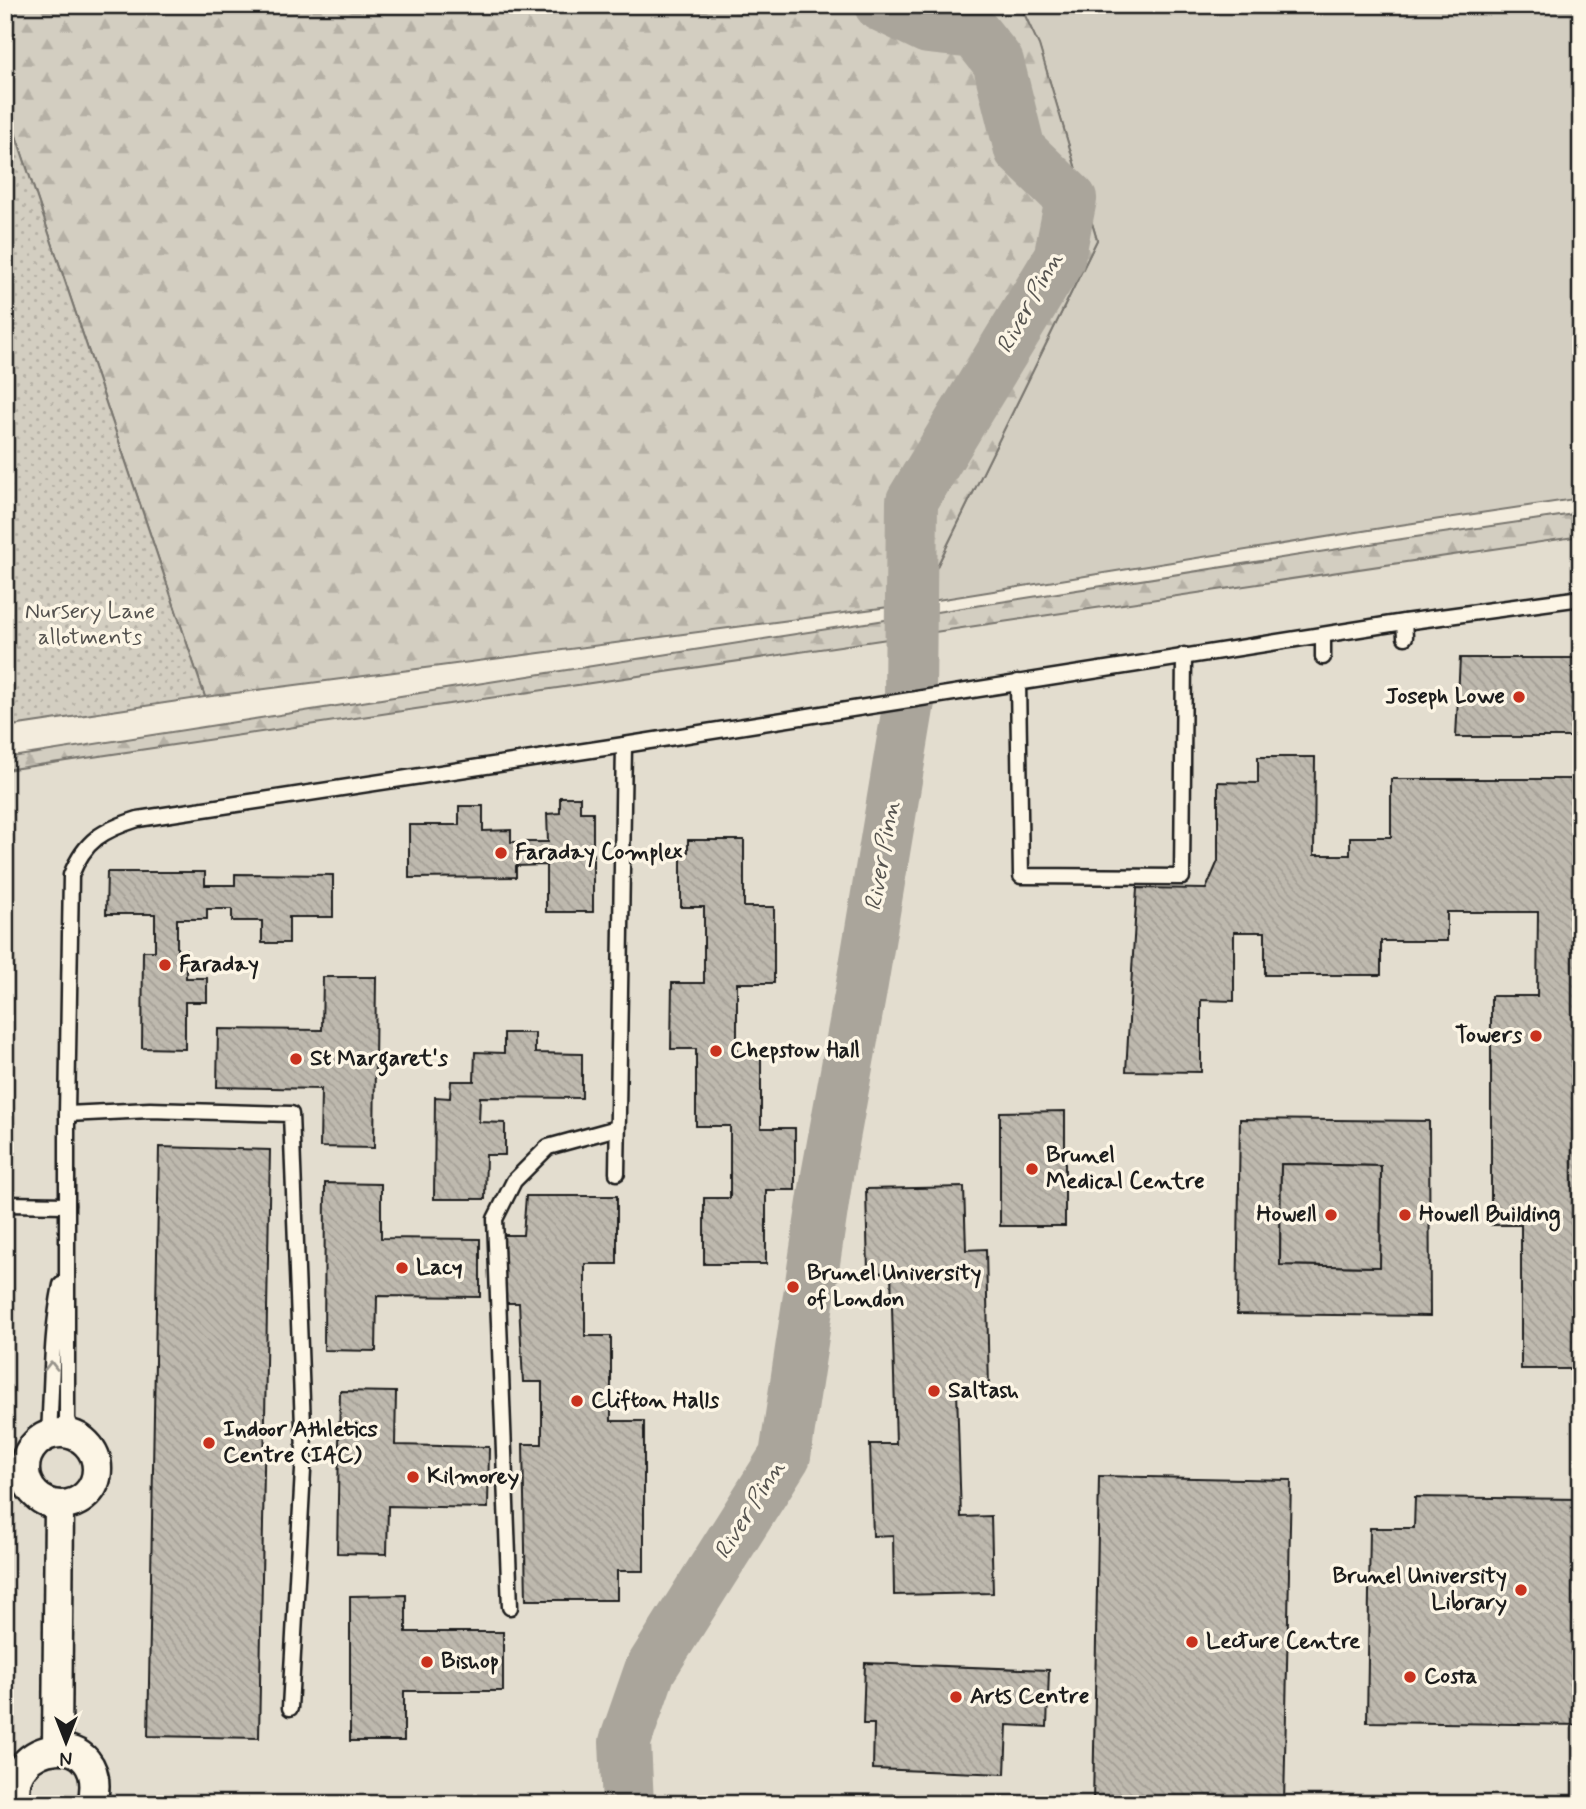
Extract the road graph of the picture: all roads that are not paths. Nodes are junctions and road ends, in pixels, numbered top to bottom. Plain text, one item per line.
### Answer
1 (1581, 598) edge
2 (1404, 622) junction
3 (1323, 636) junction
4 (1405, 637) dead end
5 (1184, 655) junction
6 (1323, 657) dead end
7 (1018, 682) junction
8 (624, 745) junction
9 (67, 1114) junction
10 (617, 1128) junction
11 (617, 1173) dead end
12 (5, 1204) edge
13 (66, 1205) junction
14 (66, 1256) junction
15 (61, 1434) junction
16 (15, 1467) edge
17 (59, 1506) junction
18 (510, 1607) dead end
19 (290, 1708) dead end
20 (57, 1748) junction
21 (11, 1773) edge
22 (12, 1801) edge
23 (92, 1804) edge

1 - 2 lane
2 - 3 lane
2 - 4 lane
3 - 5 lane
3 - 6 lane
5 - 7 lane
5 - 7 lane
7 - 8 lane
8 - 9 lane
8 - 10 lane
9 - 13 lane
9 - 19 lane
10 - 11 lane
10 - 18 lane
12 - 13 lane
13 - 14 lane
14 - 15 lane
15 -> 14 lane
15 - 16 street
15 - 17 street
16 - 17 street
17 - 20 street
20 - 21 street
20 - 23 street
21 - 22 street

